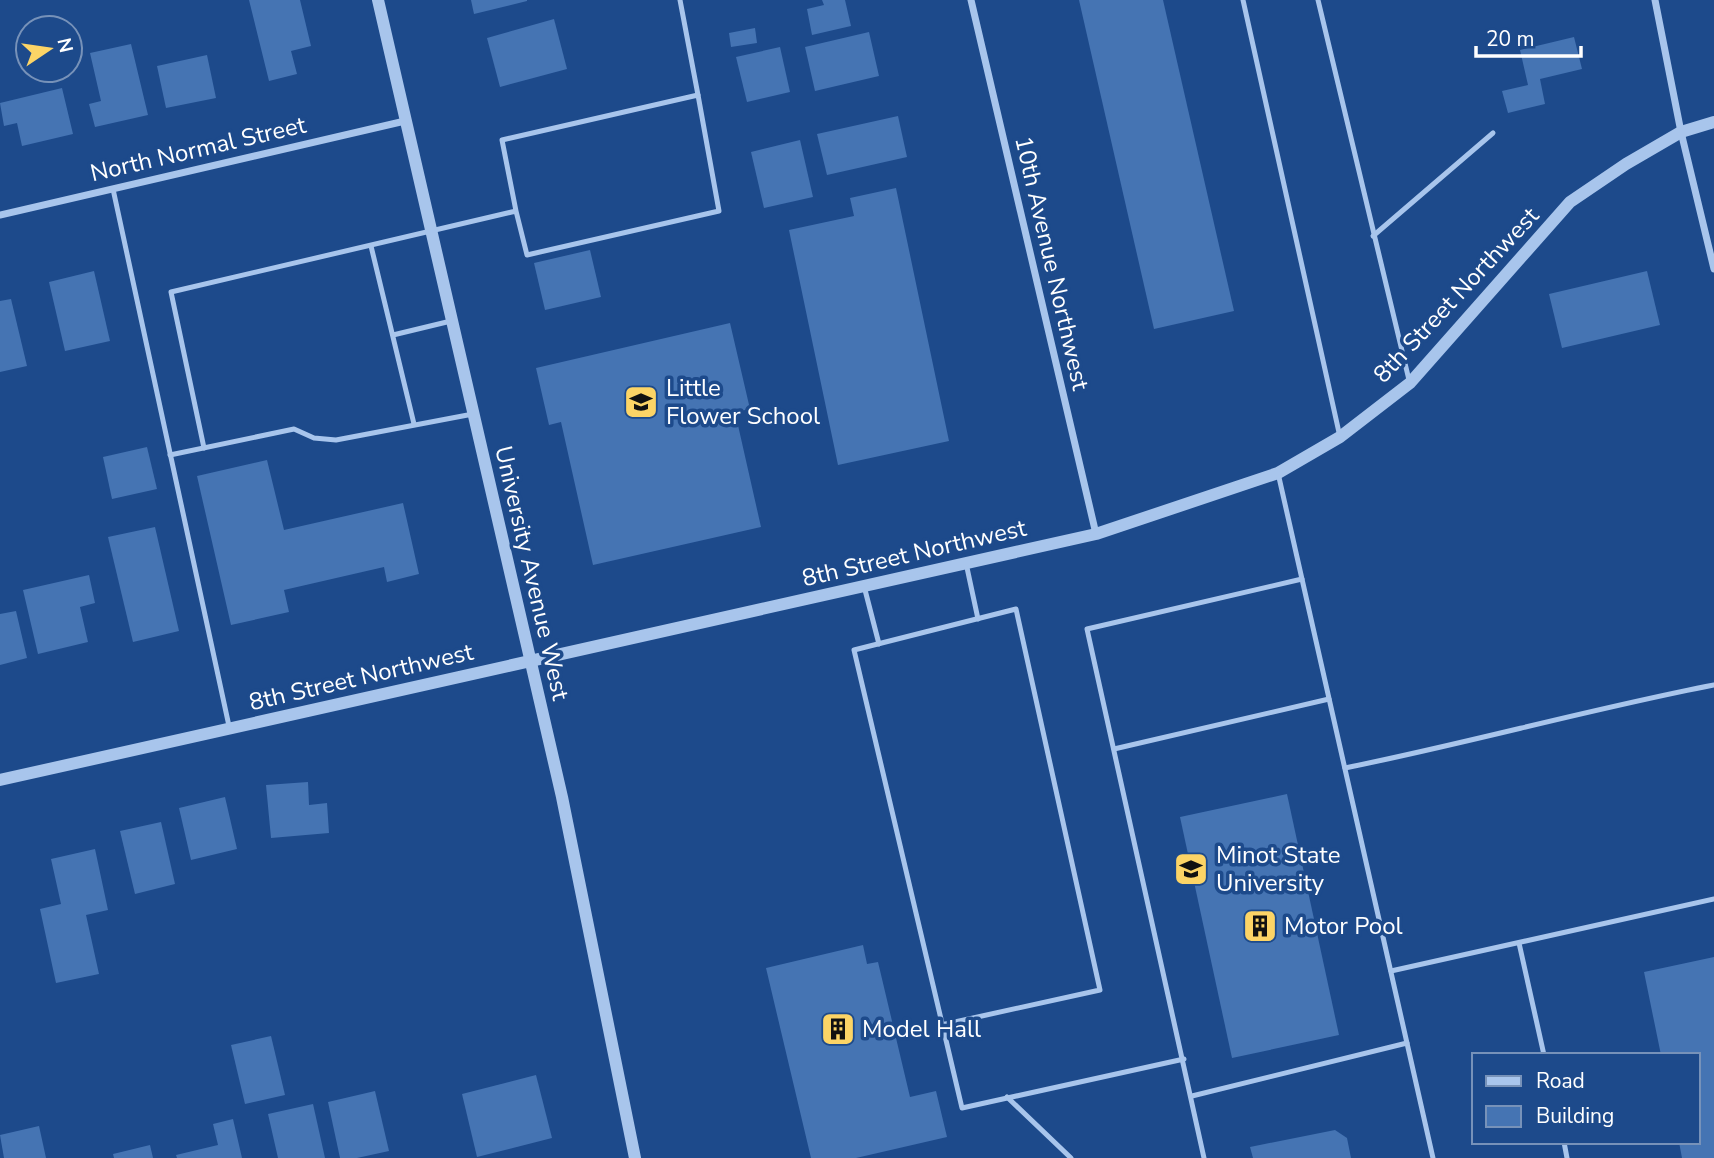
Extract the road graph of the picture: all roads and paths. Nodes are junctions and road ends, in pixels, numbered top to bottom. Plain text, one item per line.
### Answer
1 (379, 0) edge
2 (680, 0) edge
3 (971, 0) edge
4 (1243, 0) edge
5 (1318, 0) edge
6 (1655, 0) edge
7 (698, 95) junction
8 (405, 121) junction
9 (1714, 122) edge
10 (1681, 132) junction
11 (1493, 133) dead end
12 (113, 189) junction
13 (516, 211) junction
14 (0, 215) edge
15 (431, 232) junction
16 (1373, 236) junction
17 (371, 246) junction
18 (1714, 269) edge
19 (452, 321) junction
20 (393, 335) junction
21 (1410, 383) junction
22 (473, 414) junction
23 (414, 424) junction
24 (1340, 437) junction
25 (204, 448) junction
26 (170, 456) junction
27 (1278, 473) junction
28 (1096, 534) junction
29 (966, 563) junction
30 (1302, 579) junction
31 (864, 586) junction
32 (978, 619) junction
33 (879, 643) junction
34 (531, 660) junction
35 (1714, 685) edge
36 (1329, 699) junction
37 (230, 728) junction
38 (1114, 749) junction
39 (1345, 768) junction
40 (0, 780) edge
41 (1714, 899) edge
42 (1519, 943) junction
43 (1391, 971) junction
44 (942, 1025) junction
45 (1407, 1043) junction
46 (1544, 1053) edge
47 (1184, 1059) junction
48 (1192, 1096) junction
49 (1007, 1097) junction
50 (635, 1158) edge
51 (1071, 1158) edge
52 (1204, 1158) edge
53 (1433, 1158) edge

1 - 8 street, University Avenue West
2 - 7 lane
3 - 28 street, 10th Avenue Northwest
4 - 24 lane
5 - 16 lane
6 - 10 street
7 - 13 lane
7 - 13 lane
8 - 12 street, North Normal Street
8 - 15 street, University Avenue West
9 - 10 street, 8th Street Northwest
10 - 18 street
10 - 21 street, 8th Street Northwest
11 - 16 lane
12 - 14 street, North Normal Street
12 - 26 lane
13 - 15 lane
15 - 17 lane
15 - 19 street, University Avenue West
16 - 21 lane
17 - 20 lane
17 - 25 lane
19 - 20 lane
19 - 22 street, University Avenue West
20 - 23 lane
21 - 24 street, 8th Street Northwest
22 - 23 lane
22 - 34 street, University Avenue West
23 - 25 lane
24 - 27 street, 8th Street Northwest
25 - 26 lane
26 - 37 lane
27 - 28 street, 8th Street Northwest
27 - 30 lane
28 - 29 street, 8th Street Northwest
29 - 31 street, 8th Street Northwest
29 - 32 lane
30 - 36 lane
30 - 38 lane
31 - 33 lane
31 - 34 street, 8th Street Northwest
32 - 33 lane
32 - 44 lane
33 - 44 lane
34 - 37 street, 8th Street Northwest
34 - 50 street, University Avenue West
35 - 39 lane
36 - 38 lane
36 - 39 lane
37 - 40 street, 8th Street Northwest
38 - 47 lane
39 - 43 lane
41 - 42 lane
42 - 43 lane
42 - 46 lane
43 - 45 lane
44 - 49 lane
45 - 48 lane
45 - 53 lane
47 - 48 lane
47 - 49 lane
48 - 52 lane
49 - 51 lane

